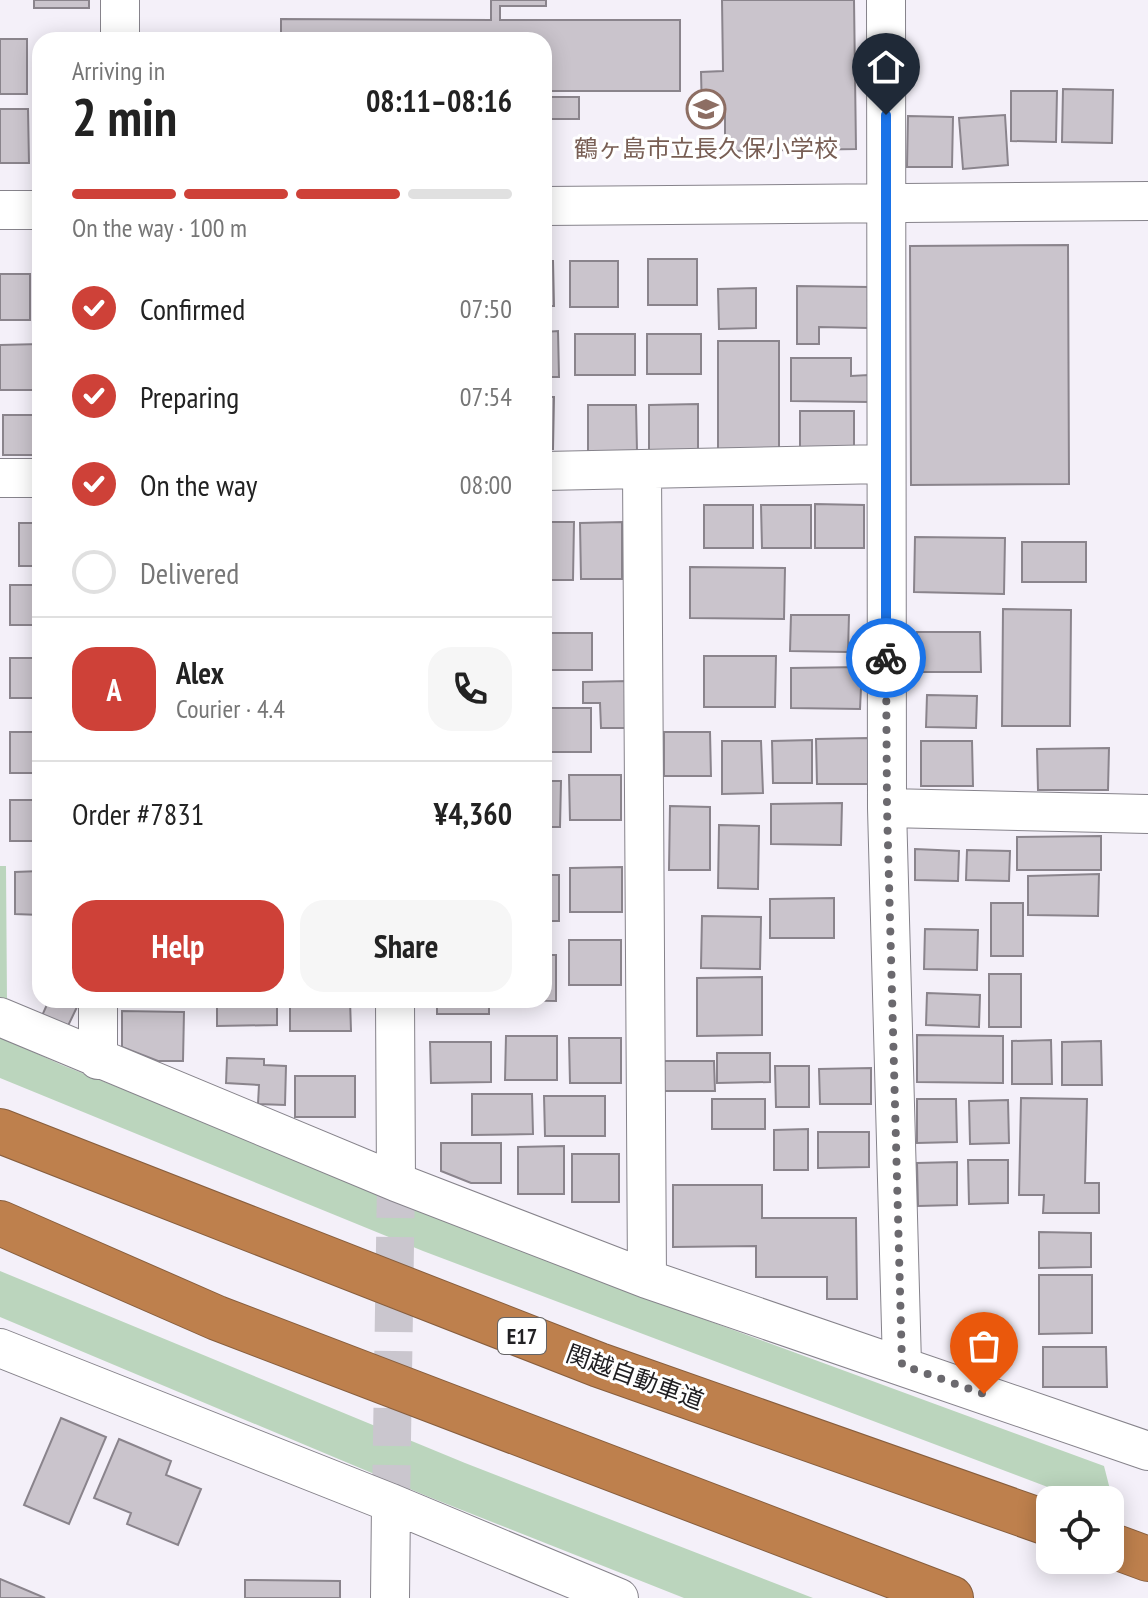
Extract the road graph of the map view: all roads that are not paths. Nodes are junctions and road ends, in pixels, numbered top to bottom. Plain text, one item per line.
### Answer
1 (120, 0) edge
2 (886, 0) edge
3 (120, 32) edge
4 (886, 201) junction
5 (1148, 201) edge
6 (552, 206) edge
7 (0, 210) edge
8 (32, 210) edge
9 (885, 464) junction
10 (642, 469) junction
11 (552, 471) edge
12 (0, 478) edge
13 (32, 478) edge
14 (887, 808) junction
15 (1148, 814) edge
16 (98, 1008) edge
17 (395, 1008) edge
18 (0, 1017) edge
19 (98, 1060) junction
20 (0, 1131) edge
21 (396, 1182) junction
22 (0, 1223) edge
23 (647, 1279) junction
24 (0, 1348) edge
25 (902, 1365) junction
26 (1148, 1451) edge
27 (391, 1503) junction
28 (1036, 1519) edge
29 (390, 1598) edge
30 (619, 1598) edge
31 (951, 1598) edge

1 - 3 street
2 - 4 street
4 - 5 street
4 - 6 street
4 - 9 street
7 - 8 street
9 - 10 street
9 - 14 street
10 - 11 street
10 - 23 street
12 - 13 street
14 - 15 street
14 - 25 street
16 - 19 street
17 - 21 street
18 - 19 street
19 - 21 street
20 - 28 highway, 関越自動車道 / E17
21 - 23 street
22 - 31 highway
23 - 25 street
24 - 27 street
25 - 26 street
27 - 29 street
27 - 30 street

